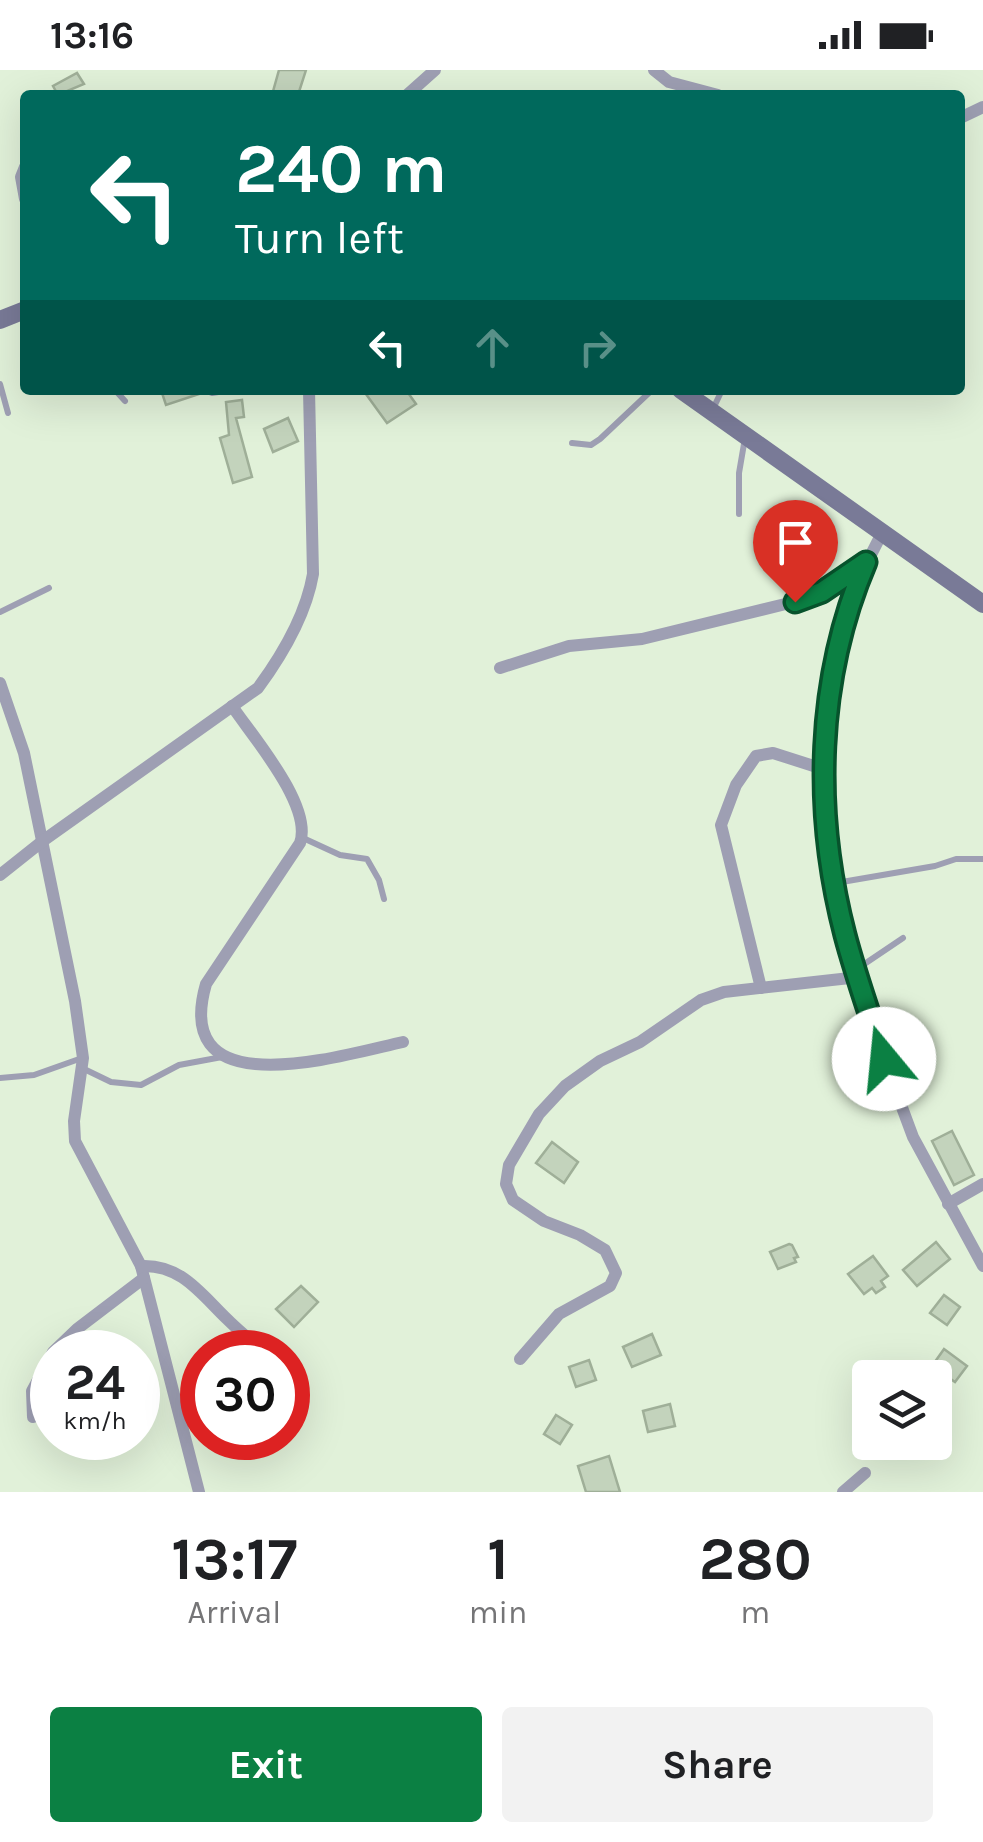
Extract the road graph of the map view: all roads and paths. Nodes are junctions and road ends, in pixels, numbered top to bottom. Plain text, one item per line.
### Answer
1 (435, 70) edge
2 (654, 70) edge
3 (420, 75) edge
4 (695, 86) junction
5 (687, 90) edge
6 (705, 90) edge
7 (0, 384) edge
8 (120, 395) edge
9 (309, 395) edge
10 (647, 395) edge
11 (688, 395) edge
12 (720, 395) edge
13 (125, 401) dead end
14 (711, 412) junction
15 (8, 413) dead end
16 (745, 436) junction
17 (572, 443) dead end
18 (739, 514) dead end
19 (882, 533) junction
20 (866, 562) junction
21 (49, 588) dead end
22 (983, 604) edge
23 (0, 612) edge
24 (500, 668) dead end
25 (0, 683) edge
26 (232, 706) junction
27 (823, 769) junction
28 (302, 838) junction
29 (44, 840) junction
30 (983, 859) edge
31 (0, 875) edge
32 (835, 883) junction
33 (384, 900) dead end
34 (903, 938) dead end
35 (857, 973) junction
36 (761, 988) junction
37 (403, 1042) dead end
38 (222, 1057) junction
39 (82, 1063) junction
40 (0, 1078) edge
41 (983, 1184) edge
42 (948, 1204) junction
43 (983, 1266) edge
44 (143, 1272) junction
45 (76, 1330) edge
46 (240, 1330) edge
47 (520, 1359) dead end
48 (866, 1473) dead end
49 (199, 1492) edge
50 (842, 1492) edge

1 - 3 street
2 - 4 street
4 - 5 lane
4 - 6 street
7 - 15 lane
8 - 13 lane
9 - 26 street
10 - 17 lane
11 - 14 main road
12 - 14 lane
14 - 16 main road
16 - 18 lane
16 - 19 main road
19 - 20 street
19 - 22 main road
20 - 24 street
20 - 27 street
21 - 23 lane
25 - 29 street
26 - 28 street
26 - 29 street
27 - 32 street
27 - 36 street
28 - 33 lane
28 - 38 street
29 - 31 street
29 - 39 street
30 - 32 lane
32 - 35 street
34 - 35 lane
35 - 36 street
35 - 42 street
36 - 47 street
37 - 38 street
38 - 39 lane
39 - 40 lane
39 - 44 street
41 - 42 street
42 - 43 street
44 - 45 street
44 - 46 street
44 - 49 street
48 - 50 street

